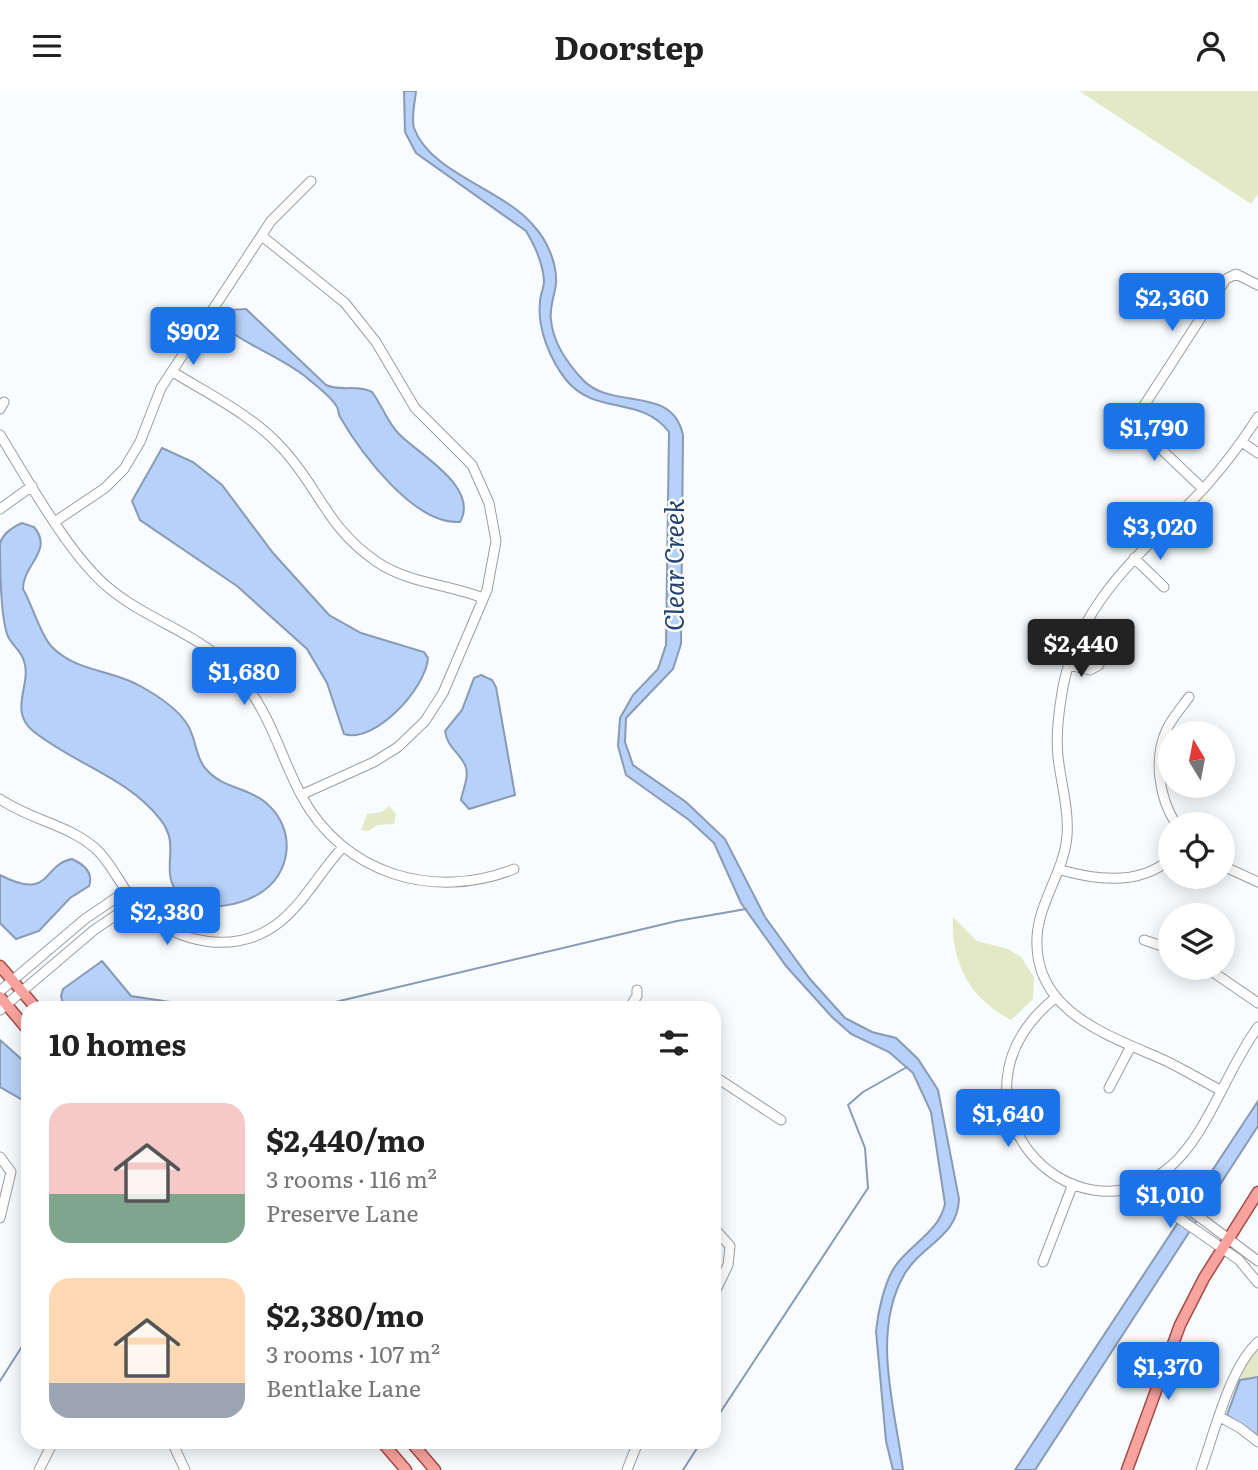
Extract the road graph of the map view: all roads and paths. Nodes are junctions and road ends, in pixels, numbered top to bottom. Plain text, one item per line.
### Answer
1 (311, 181) dead end
2 (262, 236) junction
3 (1258, 285) edge
4 (173, 372) junction
5 (1258, 417) edge
6 (0, 435) edge
7 (1242, 442) junction
8 (1258, 453) edge
9 (32, 486) junction
10 (1203, 489) junction
11 (0, 509) edge
12 (56, 521) junction
13 (1134, 558) junction
14 (1164, 587) dead end
15 (483, 598) junction
16 (1074, 648) junction
17 (1069, 665) junction
18 (1189, 697) dead end
19 (301, 795) junction
20 (0, 799) edge
21 (1171, 812) edge
22 (343, 847) junction
23 (1158, 865) edge
24 (514, 869) dead end
25 (1061, 870) junction
26 (1235, 871) edge
27 (1258, 882) edge
28 (126, 891) junction
29 (134, 902) junction
30 (1144, 940) dead end
31 (1158, 945) edge
32 (0, 966) edge
33 (13, 980) junction
34 (1224, 980) edge
35 (637, 990) dead end
36 (0, 991) edge
37 (21, 992) junction
38 (1055, 998) junction
39 (29, 1001) edge
40 (634, 1001) edge
41 (1258, 1003) edge
42 (2, 1004) edge
43 (21, 1023) edge
44 (1258, 1027) edge
45 (1131, 1046) junction
46 (721, 1081) edge
47 (1109, 1088) dead end
48 (1220, 1090) junction
49 (781, 1120) dead end
50 (0, 1157) edge
51 (1162, 1173) junction
52 (1150, 1179) junction
53 (1073, 1184) junction
54 (1258, 1194) edge
55 (0, 1218) edge
56 (721, 1236) edge
57 (1226, 1244) junction
58 (1258, 1261) edge
59 (1042, 1262) dead end
60 (721, 1278) edge
61 (1258, 1283) edge
62 (1258, 1342) edge
63 (1220, 1417) junction
64 (1258, 1442) edge
65 (50, 1449) edge
66 (175, 1449) edge
67 (388, 1449) edge
68 (417, 1449) edge
69 (635, 1449) edge
70 (39, 1470) edge
71 (185, 1470) edge
72 (406, 1470) edge
73 (435, 1470) edge
74 (627, 1470) edge
75 (1127, 1470) edge
76 (1202, 1470) edge

1 - 2 street
2 - 4 street
2 - 15 street
3 - 10 street
4 - 12 street
4 - 15 street
5 - 7 street
6 - 9 street
7 - 8 street
7 - 10 street
9 - 11 street
9 - 12 street
10 - 13 street
12 - 19 street
13 - 14 street
13 - 16 street
15 - 19 street
16 - 17 street
16 - 17 street
17 - 25 street
18 - 21 street
19 - 22 street
20 - 28 street
22 - 24 street
22 - 29 street
23 - 25 street
25 - 38 street
26 - 27 street
28 - 29 street
28 - 33 street
29 - 37 street
30 - 31 street
32 - 33 main road
33 - 36 street
33 - 37 main road
34 - 41 street
35 - 40 street
37 - 39 main road
37 - 42 street
38 - 45 street
38 - 53 street
42 - 43 main road
44 - 48 street
45 - 47 street
45 - 48 street
46 - 49 street
48 - 51 street
50 - 55 street
51 - 52 street
51 - 57 street
52 - 53 street
52 - 57 street
53 - 59 street
54 - 57 main road
56 - 60 street
57 - 58 street
57 - 61 street
57 - 75 main road
62 - 63 street
63 - 64 street
63 - 76 street
65 - 70 street
66 - 71 street
67 - 72 main road
68 - 73 main road
69 - 74 street

